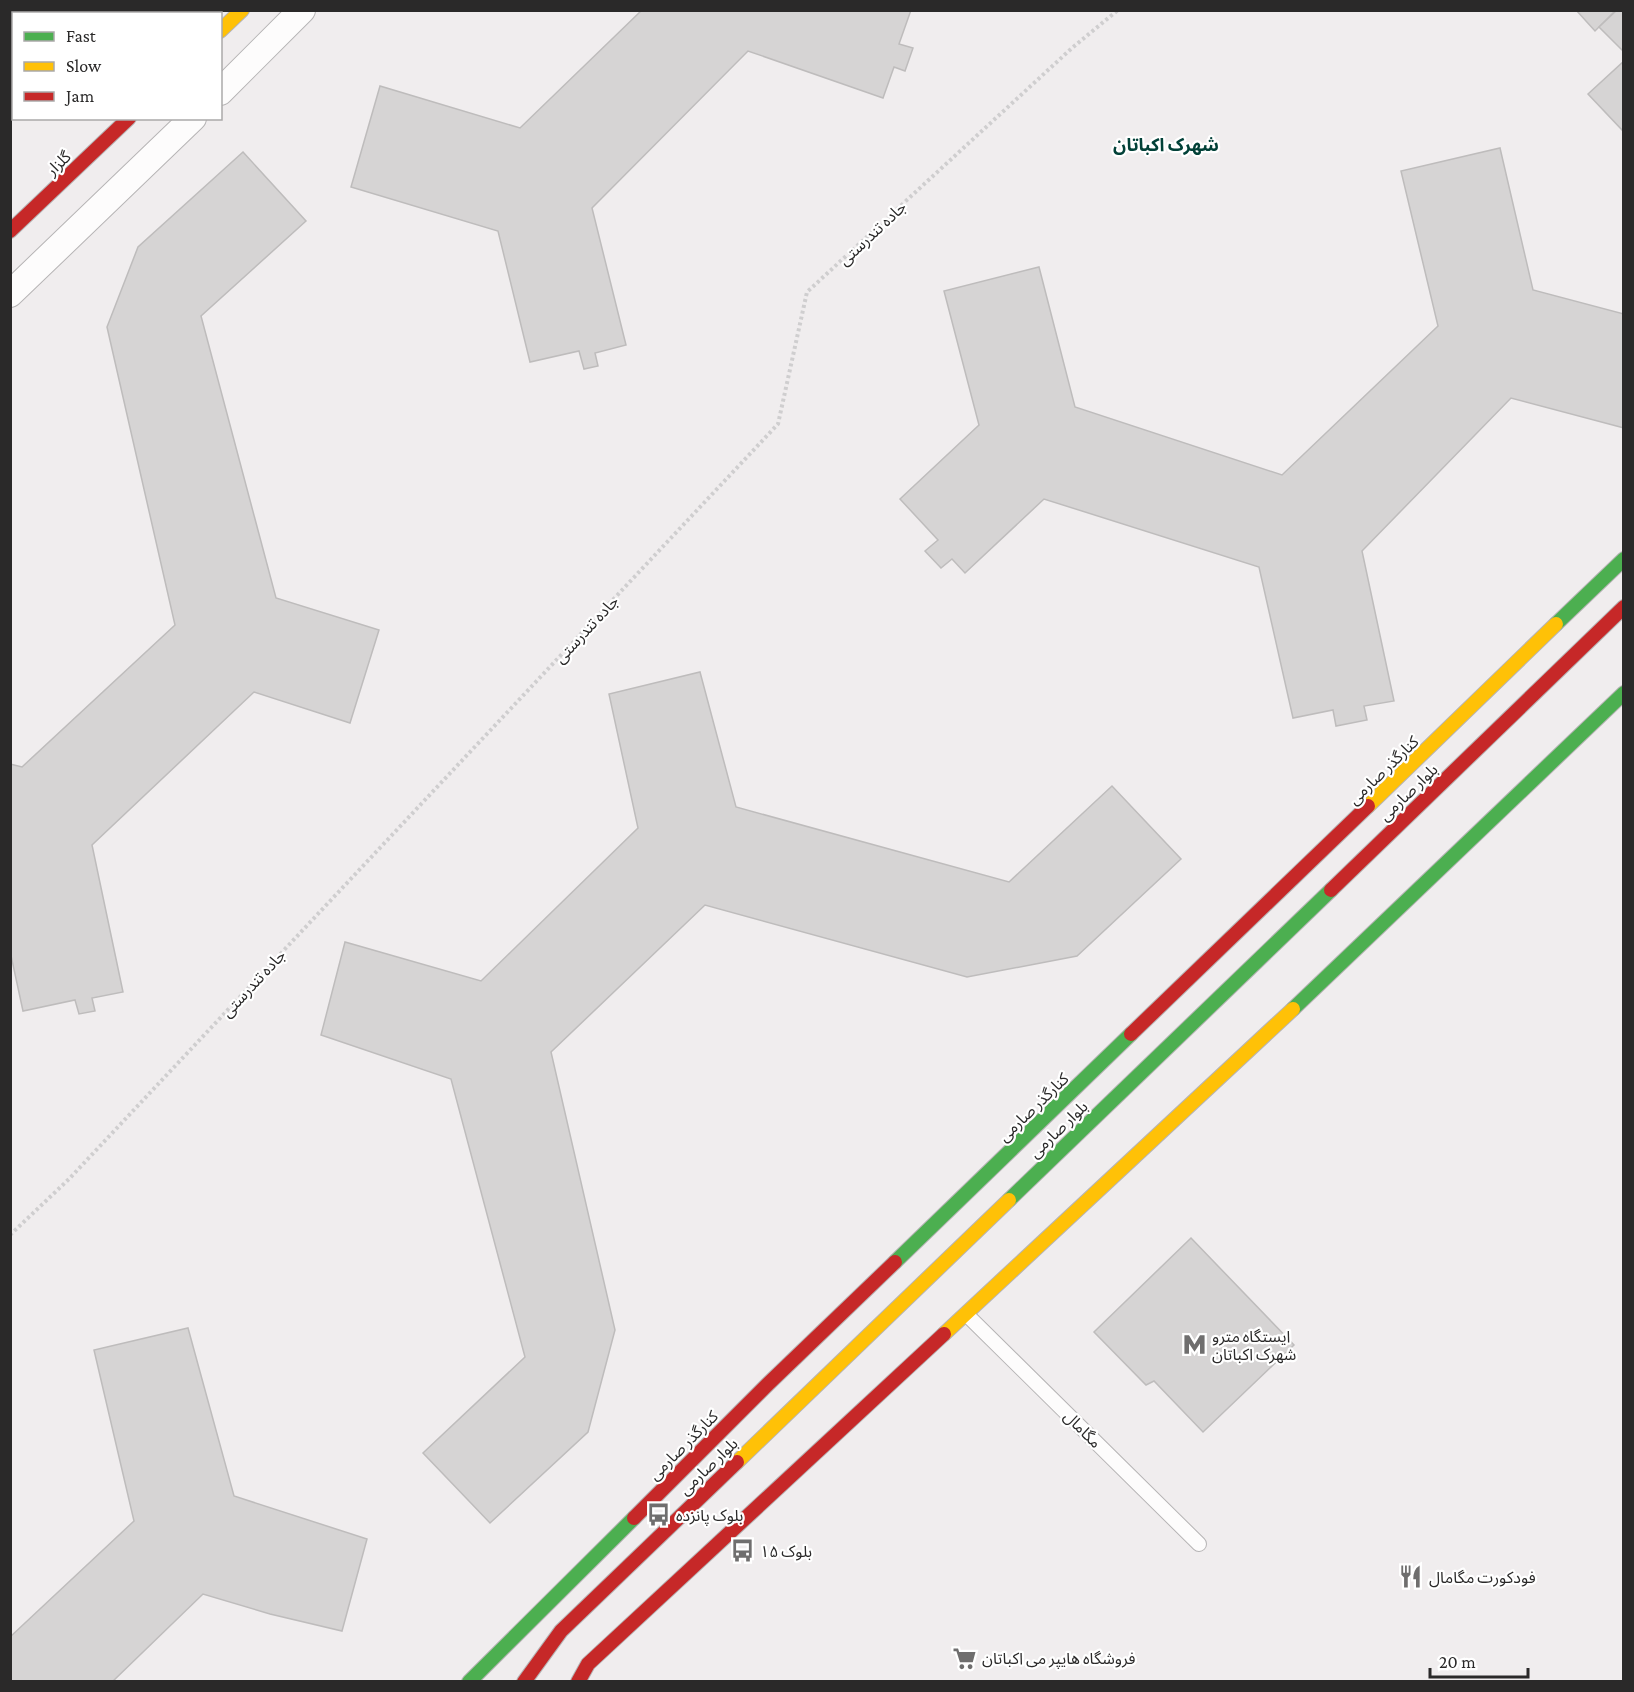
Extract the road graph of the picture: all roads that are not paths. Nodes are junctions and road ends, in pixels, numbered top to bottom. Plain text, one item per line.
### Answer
1 (242, 10) edge
2 (302, 10) edge
3 (222, 29) edge
4 (222, 90) edge
5 (127, 120) edge
6 (192, 120) edge
7 (10, 231) edge
8 (10, 294) edge
9 (1623, 559) edge
10 (1623, 607) edge
11 (1623, 693) edge
12 (966, 1314) junction
13 (1199, 1544) dead end
14 (469, 1682) edge
15 (525, 1682) edge
16 (578, 1682) edge

1 - 3 street
2 - 4 street
5 - 7 street, گلزار
6 - 8 street
9 - 14 street, کنارگذر صارمی
10 - 15 street, بلوار صارمی
11 - 12 street
12 - 13 lane, مگامال
12 - 16 street

